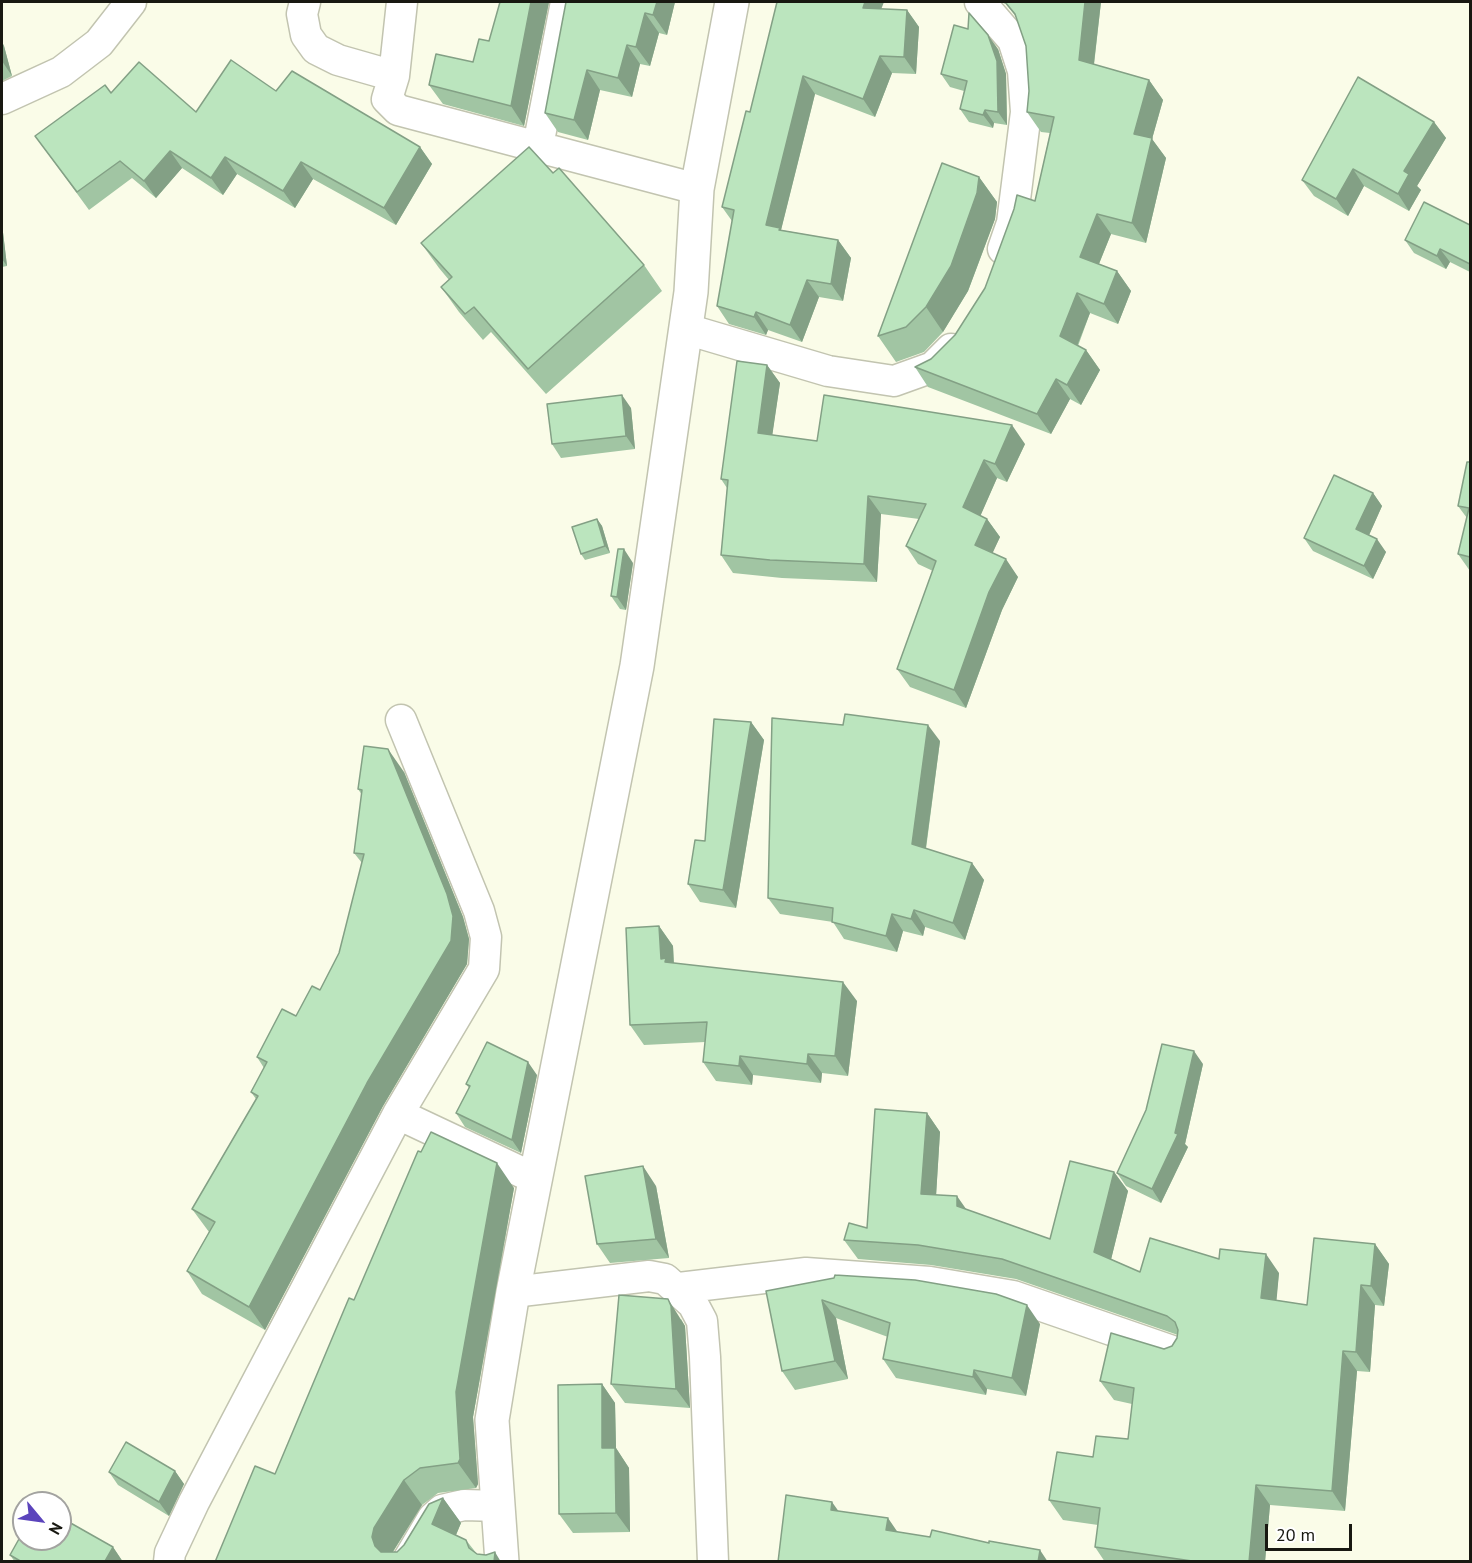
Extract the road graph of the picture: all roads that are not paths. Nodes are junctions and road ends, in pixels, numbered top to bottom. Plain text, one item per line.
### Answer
1 (131, 2) edge
2 (305, 2) edge
3 (402, 2) edge
4 (566, 2) edge
5 (732, 2) edge
6 (980, 2) edge
7 (394, 76) junction
8 (2, 99) edge
9 (538, 146) junction
10 (697, 189) junction
11 (992, 277) edge
12 (968, 325) edge
13 (686, 329) junction
14 (401, 720) dead end
15 (398, 1114) junction
16 (536, 1179) junction
17 (679, 1288) junction
18 (513, 1293) junction
19 (1175, 1352) edge
20 (498, 1506) junction
21 (169, 1562) edge
22 (407, 1562) edge
23 (502, 1562) edge
24 (713, 1562) edge

1 - 8 street
2 - 7 street
3 - 7 street
4 - 9 street
5 - 10 main road
6 - 11 street
7 - 9 street
9 - 10 street
10 - 13 main road
12 - 13 street
13 - 16 main road
14 - 15 street
15 - 16 street
15 - 21 street
16 - 18 main road
17 - 18 street
17 - 19 street
17 - 24 street
18 - 20 main road
20 - 22 street
20 - 23 main road

